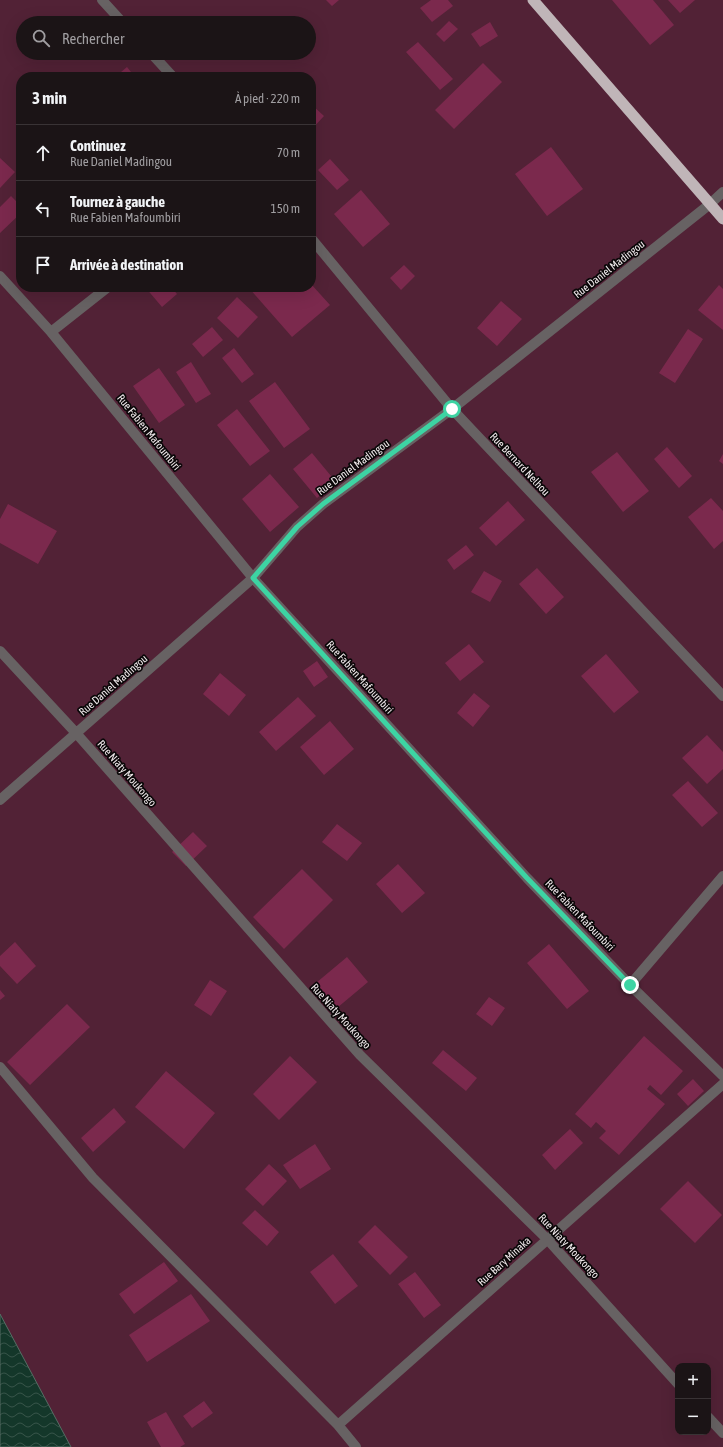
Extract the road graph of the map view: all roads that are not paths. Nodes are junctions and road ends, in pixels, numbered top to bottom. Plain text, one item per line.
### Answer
1 (102, 0) edge
2 (533, 0) edge
3 (117, 16) edge
4 (157, 60) edge
5 (168, 72) edge
6 (723, 192) edge
7 (710, 204) junction
8 (723, 219) edge
9 (316, 244) edge
10 (0, 276) edge
11 (102, 292) edge
12 (51, 332) junction
13 (452, 409) junction
14 (253, 578) junction
15 (0, 651) edge
16 (723, 696) edge
17 (76, 733) junction
18 (0, 800) edge
19 (723, 876) edge
20 (630, 985) junction
21 (0, 1067) edge
22 (723, 1076) edge
23 (723, 1084) edge
24 (548, 1239) junction
25 (675, 1381) edge
26 (711, 1420) edge
27 (338, 1425) junction
28 (723, 1433) edge
29 (356, 1447) edge

1 - 3 street
2 - 7 highway
4 - 5 street
6 - 7 street, Rue Daniel Madingou
7 - 8 highway
7 - 13 street, Rue Daniel Madingou
9 - 13 street, Rue Bernard Nelhou
10 - 12 street, Rue Fabien Mafoumbiri
11 - 12 street
12 - 14 street, Rue Fabien Mafoumbiri
13 - 14 street, Rue Daniel Madingou
13 - 16 street, Rue Bernard Nelhou
14 - 17 street, Rue Daniel Madingou
14 - 20 street, Rue Fabien Mafoumbiri
15 - 17 street, Rue Niaty Moukongo
17 - 18 street, Rue Daniel Madingou
17 - 24 street, Rue Niaty Moukongo
19 - 20 street
20 - 22 street, Rue Fabien Mafoumbiri
21 - 27 street
23 - 24 street, Rue Bary Minaka
24 - 25 street, Rue Niaty Moukongo
24 - 27 street, Rue Bary Minaka
26 - 28 street
27 - 29 street

